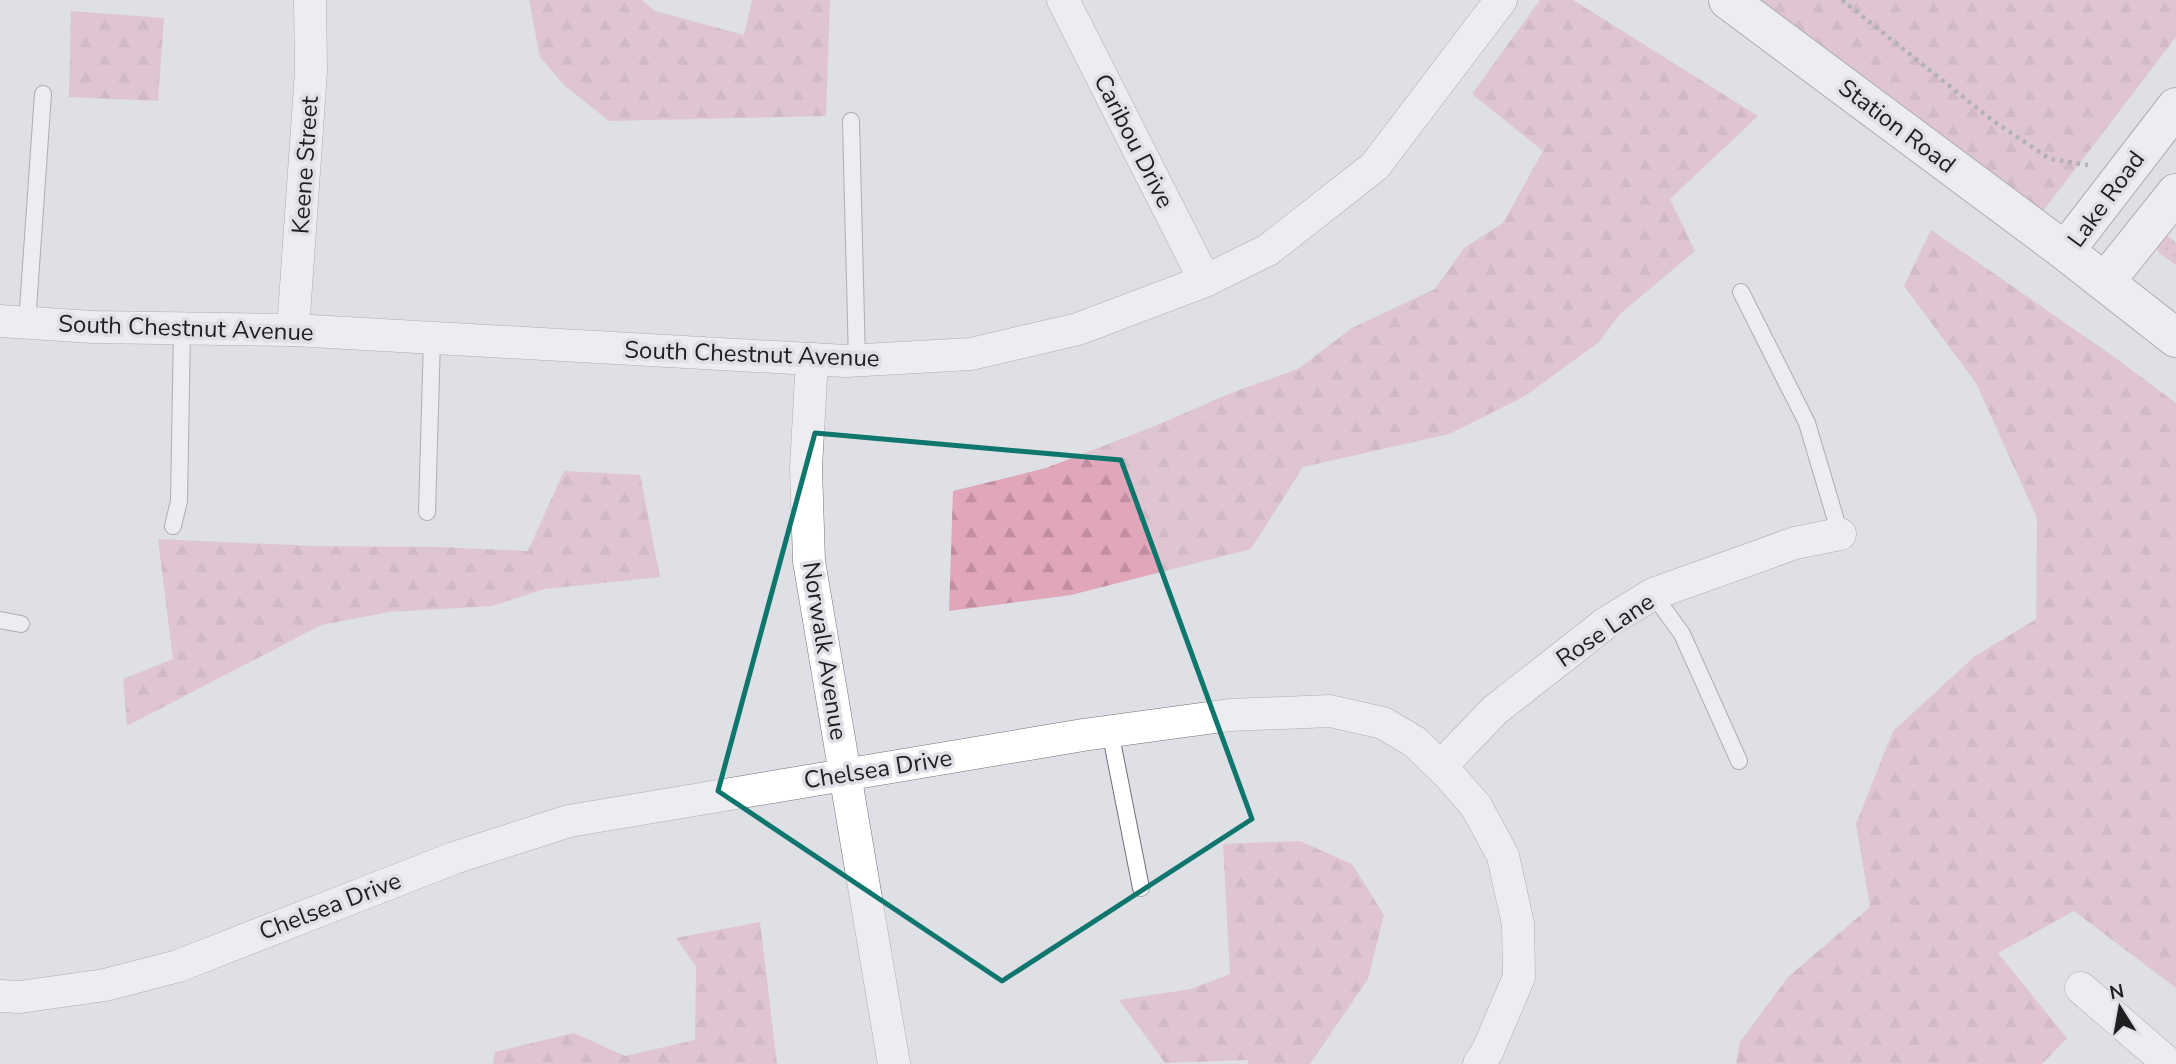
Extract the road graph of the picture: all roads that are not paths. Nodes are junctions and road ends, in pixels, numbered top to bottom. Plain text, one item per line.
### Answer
1 (310, 0) edge
2 (1063, 0) edge
3 (1501, 0) edge
4 (1728, 0) edge
5 (43, 94) dead end
6 (2176, 107) edge
7 (851, 121) dead end
8 (2176, 193) edge
9 (2065, 251) junction
10 (1205, 281) junction
11 (2105, 282) junction
12 (1741, 292) dead end
13 (13, 322) edge
14 (182, 329) junction
15 (293, 330) junction
16 (2176, 338) edge
17 (432, 339) junction
18 (812, 359) junction
19 (856, 361) junction
20 (427, 512) dead end
21 (173, 526) dead end
22 (1840, 534) joint
23 (1653, 594) junction
24 (0, 620) edge
25 (21, 624) dead end
26 (1110, 731) junction
27 (1739, 761) dead end
28 (1441, 766) junction
29 (844, 775) junction
30 (1140, 888) dead end
31 (2081, 988) dead end
32 (0, 996) edge
33 (894, 1064) edge
34 (1479, 1064) edge
35 (2169, 1064) edge

1 - 15 street, Keene Street
2 - 10 street, Caribou Drive
3 - 10 street, South Chestnut Avenue
4 - 9 street, Station Road
5 - 13 lane
6 - 9 street, Lake Road
7 - 19 lane
8 - 11 street, Lake Road
9 - 11 street, Lake Road
10 - 19 street, South Chestnut Avenue
11 - 16 street, Lake Road
12 - 22 lane
13 - 14 street, South Chestnut Avenue
14 - 15 street, South Chestnut Avenue
14 - 21 lane
15 - 17 street, South Chestnut Avenue
17 - 18 street, South Chestnut Avenue
17 - 20 lane
18 - 19 street, South Chestnut Avenue
18 - 29 street, Norwalk Avenue
22 - 23 street, Rose Lane
23 - 27 lane
23 - 28 street, Rose Lane
24 - 25 lane
26 - 28 street, Chelsea Drive
26 - 29 street, Chelsea Drive
26 - 30 lane
28 - 34 street, Chelsea Drive
29 - 32 street, Chelsea Drive
29 - 33 street, Norwalk Avenue
31 - 35 street

